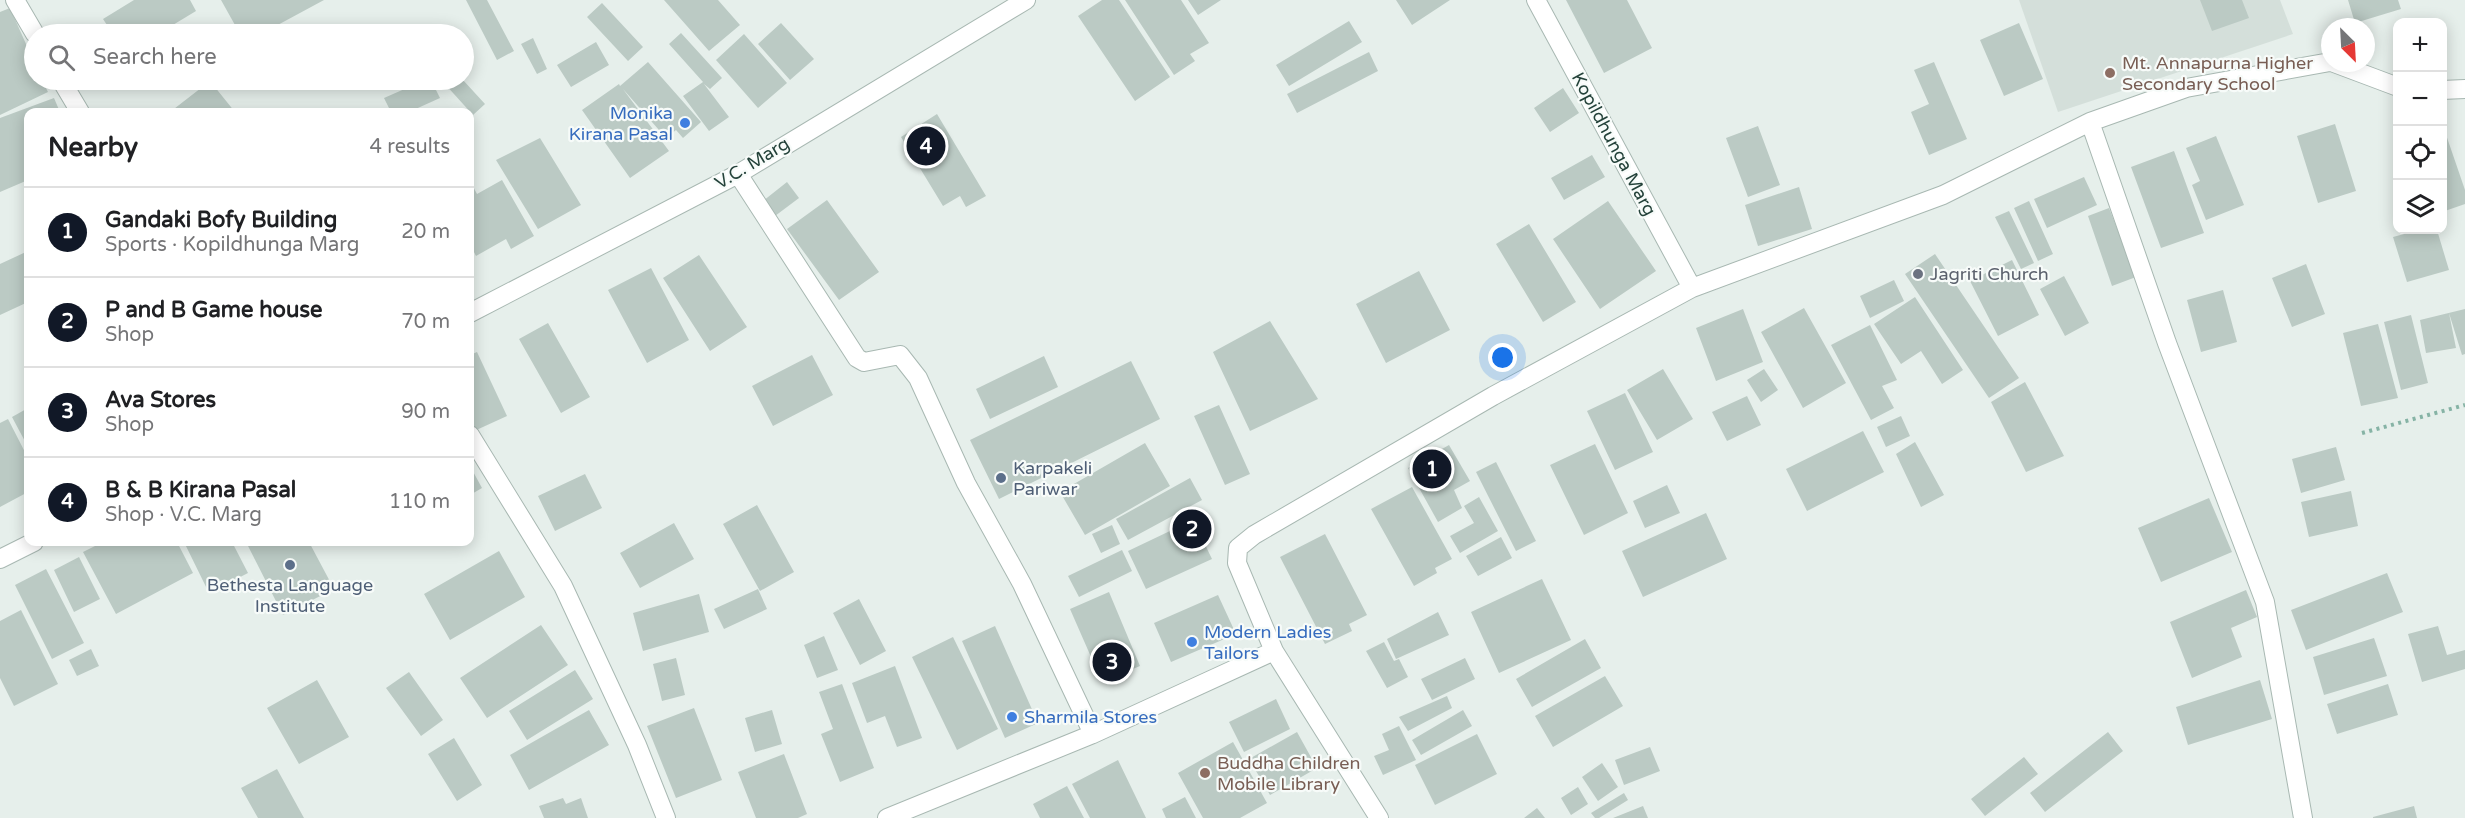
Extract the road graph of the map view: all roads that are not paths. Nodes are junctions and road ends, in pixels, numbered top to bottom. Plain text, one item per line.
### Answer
1 (15, 0) edge
2 (1026, 0) edge
3 (1536, 0) edge
4 (29, 24) edge
5 (2321, 65) edge
6 (2356, 72) edge
7 (2393, 86) edge
8 (2465, 89) edge
9 (67, 90) edge
10 (2447, 90) edge
11 (78, 108) edge
12 (2090, 122) junction
13 (738, 174) junction
14 (1692, 288) junction
15 (474, 311) edge
16 (474, 441) edge
17 (26, 546) edge
18 (0, 559) edge
19 (1274, 651) junction
20 (1093, 734) junction
21 (666, 818) edge
22 (887, 818) edge
23 (1379, 818) edge
24 (2303, 818) edge

1 - 4 street
2 - 13 street, V.C. Marg
3 - 14 street, Kopildhunga Marg
5 - 12 street
6 - 7 street
8 - 10 street
9 - 11 street
12 - 14 street
12 - 24 street
13 - 15 street, V.C. Marg
13 - 20 street
14 - 19 street
16 - 21 street
17 - 18 street
19 - 20 street
19 - 23 street
20 - 22 street

